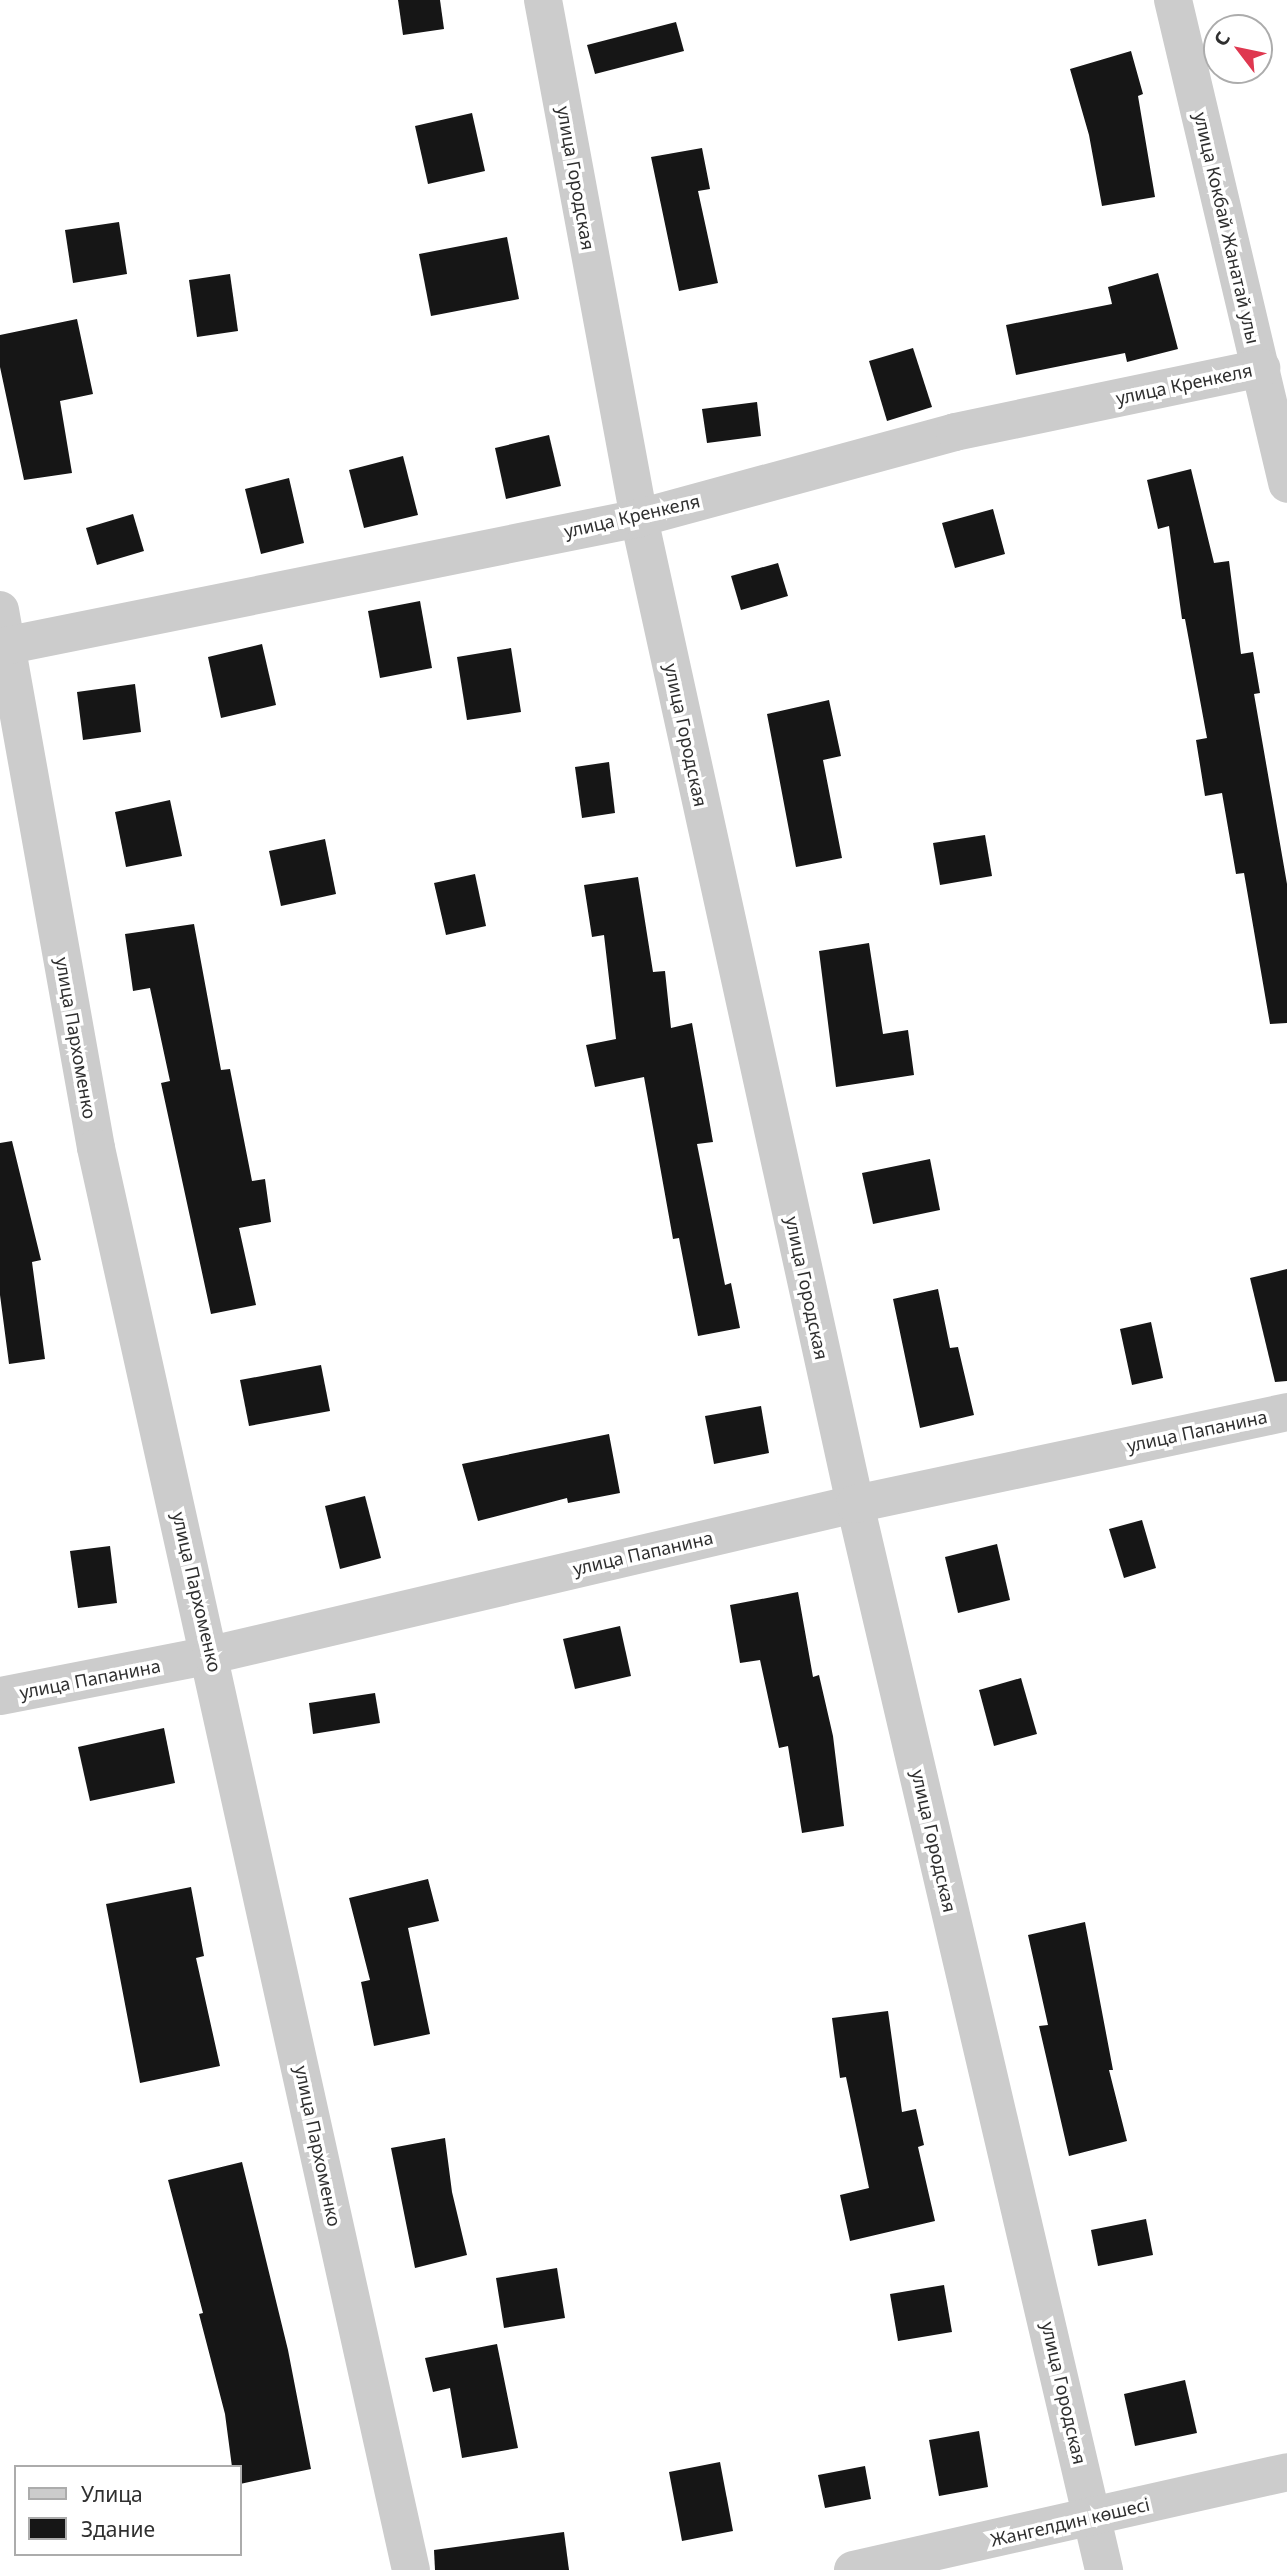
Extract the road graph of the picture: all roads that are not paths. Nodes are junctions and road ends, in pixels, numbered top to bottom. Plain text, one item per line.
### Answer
1 (543, 0) edge
2 (1172, 0) edge
3 (1261, 368) junction
4 (1279, 412) edge
5 (1287, 484) edge
6 (639, 518) junction
7 (3, 634) edge
8 (1287, 1412) edge
9 (855, 1504) junction
10 (211, 1655) junction
11 (0, 1696) edge
12 (1287, 2472) edge
13 (1093, 2518) junction
14 (411, 2570) edge
15 (853, 2570) edge
16 (1104, 2570) edge

1 - 6 street, улица Городская
2 - 3 street, улица Кокбай Жанатай улы
3 - 4 street, улица Кокбай Жанатай улы
3 - 6 street, улица Кренкеля
4 - 5 street, улица Кокбай Жанатай улы
6 - 7 street, улица Кренкеля
6 - 9 street, улица Городская
7 - 10 street, улица Пархоменко
8 - 9 street, улица Папанина
9 - 10 street, улица Папанина
9 - 13 street, улица Городская
10 - 11 street, улица Папанина
10 - 14 street, улица Пархоменко
12 - 13 street, Жангелдин көшесі
13 - 15 street, Жангелдин көшесі
13 - 16 street, улица Городская

